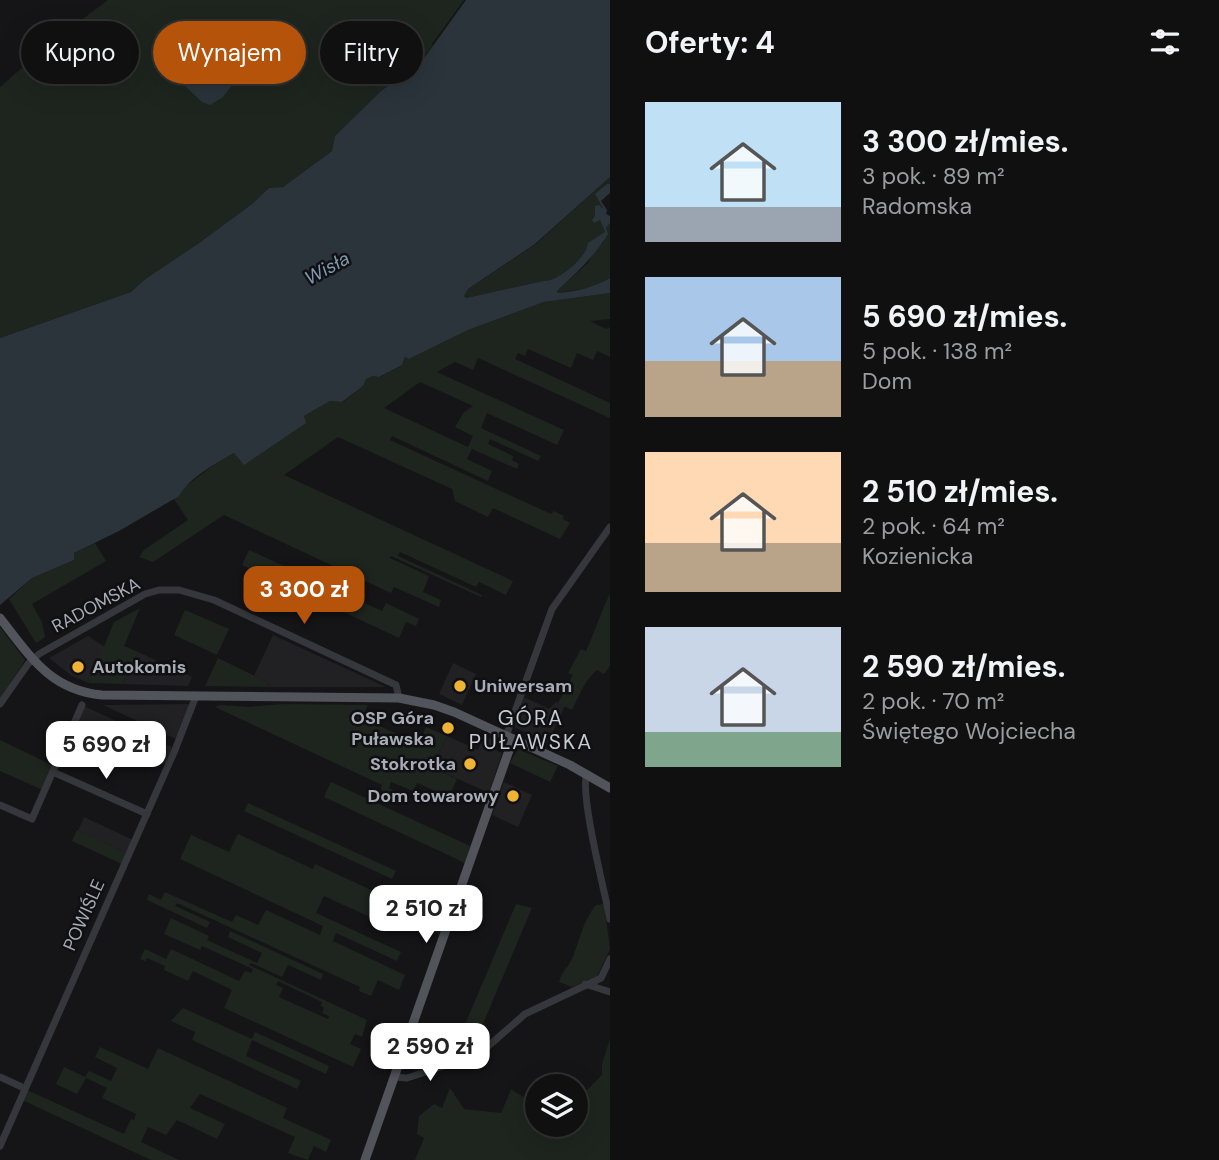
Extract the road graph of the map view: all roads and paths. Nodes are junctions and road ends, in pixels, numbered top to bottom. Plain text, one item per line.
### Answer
1 (610, 527) edge
2 (1, 619) edge
3 (33, 659) junction
4 (196, 696) junction
5 (399, 698) junction
6 (0, 704) edge
7 (82, 705) dead end
8 (510, 738) junction
9 (53, 772) junction
10 (587, 774) junction
11 (610, 788) edge
12 (0, 804) edge
13 (146, 814) junction
14 (610, 919) edge
15 (610, 959) edge
16 (601, 978) junction
17 (585, 984) junction
18 (608, 992) edge
19 (0, 1077) edge
20 (395, 1077) junction
21 (24, 1088) junction
22 (0, 1146) edge
23 (365, 1160) edge

1 - 8 street
2 - 3 main road
3 - 4 main road
3 - 5 street, RADOMSKA
3 - 6 street
4 - 5 main road
4 - 13 street, POWIŚLE
5 - 8 main road
7 - 9 street
8 - 10 main road
8 - 20 main road
9 - 12 street
9 - 13 street
10 - 11 main road
10 - 14 street
13 - 21 street, POWIŚLE
15 - 16 street
16 - 17 street
16 - 18 street
17 - 18 street
17 - 20 street
19 - 21 street
20 - 23 main road
21 - 22 street, POWIŚLE

